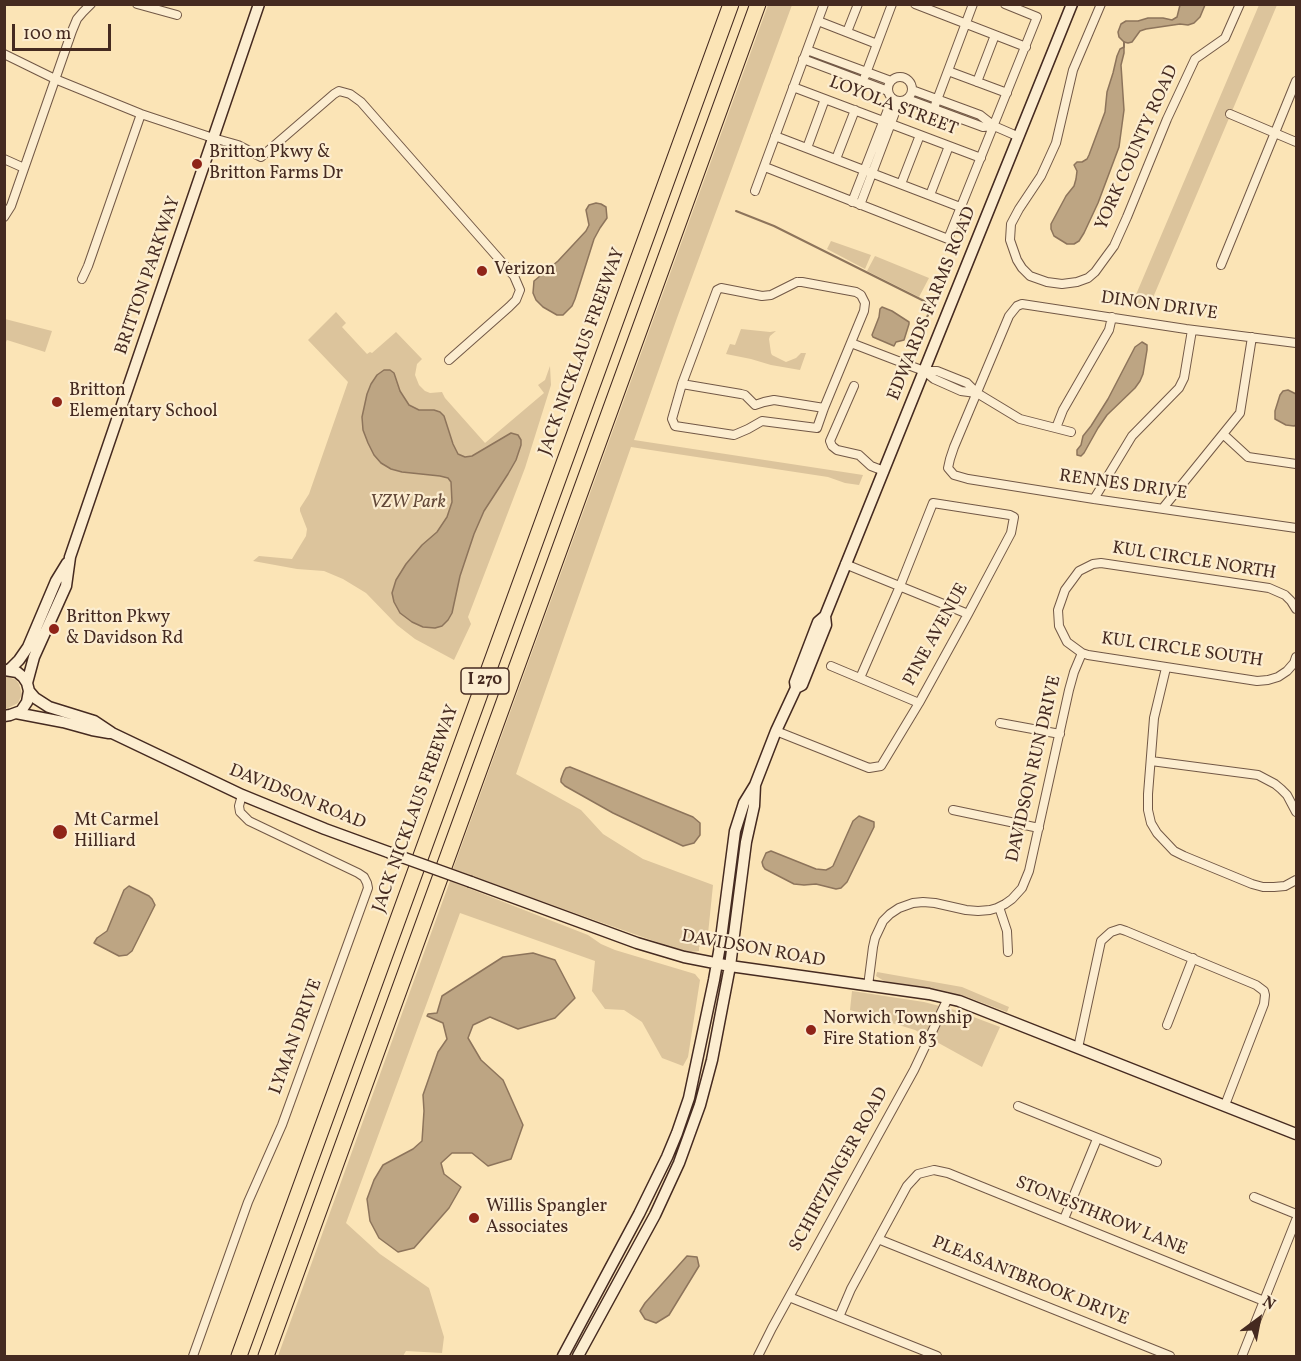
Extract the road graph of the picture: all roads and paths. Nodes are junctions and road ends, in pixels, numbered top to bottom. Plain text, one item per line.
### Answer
1 (91, 4) edge
2 (137, 4) edge
3 (259, 4) edge
4 (731, 4) edge
5 (758, 4) edge
6 (824, 4) edge
7 (858, 4) edge
8 (892, 4) edge
9 (915, 4) edge
10 (973, 4) edge
11 (1005, 4) edge
12 (1071, 4) edge
13 (1101, 4) edge
14 (1240, 4) edge
15 (177, 15) dead end
16 (818, 21) junction
17 (966, 24) junction
18 (847, 32) junction
19 (995, 34) junction
20 (877, 44) junction
21 (1026, 46) junction
22 (807, 50) junction
23 (4, 54) edge
24 (803, 59) junction
25 (948, 71) junction
26 (867, 72) junction
27 (55, 79) junction
28 (891, 81) junction
29 (1296, 81) edge
30 (863, 82) junction
31 (977, 82) junction
32 (793, 87) junction
33 (912, 90) junction
34 (1007, 93) junction
35 (896, 98) junction
36 (825, 99) junction
37 (935, 104) junction
38 (855, 110) junction
39 (141, 114) junction
40 (1230, 114) dead end
41 (887, 122) junction
42 (994, 126) junction
43 (1275, 133) junction
44 (775, 135) junction
45 (920, 135) junction
46 (1017, 136) junction
47 (213, 138) junction
48 (1296, 142) edge
49 (949, 146) junction
50 (807, 148) junction
51 (981, 158) junction
52 (4, 159) edge
53 (836, 159) junction
54 (765, 167) junction
55 (24, 168) junction
56 (868, 171) junction
57 (901, 184) junction
58 (755, 191) dead end
59 (930, 195) junction
60 (856, 204) junction
61 (960, 207) junction
62 (4, 218) edge
63 (1221, 264) dead end
64 (82, 279) dead end
65 (1113, 317) junction
66 (1192, 330) junction
67 (1252, 337) junction
68 (851, 343) junction
69 (1296, 343) edge
70 (449, 360) dead end
71 (924, 371) junction
72 (682, 384) junction
73 (854, 386) dead end
74 (977, 393) junction
75 (824, 408) junction
76 (1056, 428) junction
77 (1071, 432) dead end
78 (1222, 434) junction
79 (1296, 464) edge
80 (884, 471) junction
81 (1094, 499) junction
82 (1163, 508) junction
83 (1296, 528) edge
84 (70, 557) junction
85 (845, 564) junction
86 (900, 586) junction
87 (1060, 599) joint
88 (1296, 609) edge
89 (968, 614) junction
90 (1082, 653) junction
91 (1296, 657) edge
92 (831, 666) dead end
93 (1166, 668) junction
94 (7, 670) edge
95 (860, 678) junction
96 (28, 687) junction
97 (919, 703) junction
98 (8, 715) edge
99 (1000, 723) dead end
100 (776, 731) junction
101 (112, 733) junction
102 (1060, 734) junction
103 (1151, 761) junction
104 (755, 785) junction
105 (242, 795) junction
106 (953, 810) dead end
107 (1296, 812) edge
108 (1039, 828) junction
109 (1296, 880) edge
110 (999, 908) junction
111 (1008, 952) dead end
112 (1193, 958) junction
113 (717, 963) junction
114 (730, 966) junction
115 (868, 986) junction
116 (948, 998) junction
117 (1167, 1025) dead end
118 (1078, 1048) junction
119 (1225, 1105) junction
120 (1018, 1106) dead end
121 (1296, 1134) edge
122 (1096, 1139) junction
123 (1157, 1162) dead end
124 (1254, 1197) dead end
125 (1296, 1214) edge
126 (1064, 1219) junction
127 (1296, 1220) edge
128 (878, 1239) junction
129 (789, 1297) junction
130 (1264, 1301) junction
131 (839, 1317) junction
132 (193, 1356) edge
133 (239, 1356) edge
134 (266, 1356) edge
135 (563, 1356) edge
136 (578, 1356) edge
137 (758, 1356) edge
138 (936, 1356) edge
139 (1170, 1356) edge
140 (1242, 1356) edge

1 - 27 street
2 - 15 street
3 - 47 main road, BRITTON PARKWAY
4 - 133 highway, JACK NICKLAUS FREEWAY / I 270
5 - 134 highway, I 270
6 - 16 street
7 - 18 street
8 - 20 street
9 - 17 street
10 - 17 street
11 - 21 street
12 - 46 main road, EDWARDS FARMS ROAD
13 - 14 street, YORK COUNTY ROAD
16 - 18 street
16 - 22 street
17 - 19 street
17 - 25 street
18 - 20 street
19 - 21 street
19 - 31 street
20 - 26 street
21 - 34 street
22 - 24 street
22 - 26 street
23 - 27 street
24 - 30 street
24 - 32 street
25 - 31 street
25 - 37 street
26 - 28 street
26 - 30 street
27 - 39 street
27 - 55 street
28 - 33 street
28 - 35 street
29 - 43 street
30 - 35 street
31 - 34 street
32 - 36 street, LOYOLA STREET
32 - 44 street
33 - 35 street
33 - 37 street
34 - 42 street
35 - 37 street
35 - 41 street
36 - 38 street, LOYOLA STREET
36 - 50 street
37 - 42 street
38 - 41 street, LOYOLA STREET
38 - 53 street
39 - 47 street
39 - 64 street
40 - 43 street
41 - 45 street, LOYOLA STREET
41 - 56 street
42 - 46 street
42 - 51 street
43 - 48 street
43 - 63 street
44 - 50 street
44 - 54 street
45 - 49 street, LOYOLA STREET
45 - 57 street
46 - 71 main road, EDWARDS FARMS ROAD
47 - 70 street
47 - 84 main road, BRITTON PARKWAY
49 - 51 street, LOYOLA STREET
49 - 59 street
50 - 53 street
51 - 61 street
52 - 55 street
53 - 56 street
54 - 58 street
54 - 60 street
55 - 62 street
56 - 57 street
56 - 60 street
57 - 59 street
59 - 61 street
60 - 61 street
65 - 66 street, DINON DRIVE
65 - 74 street, DINON DRIVE
65 - 76 street
66 - 67 street, DINON DRIVE
66 - 81 street
67 - 69 street, DINON DRIVE
67 - 78 street
68 - 71 street
68 - 72 street
68 - 75 street
71 - 74 street
71 - 80 main road, EDWARDS FARMS ROAD
72 - 75 street
72 - 75 street
73 - 80 street
74 - 76 street
74 - 81 street, RENNES DRIVE
76 - 77 street
78 - 79 street
78 - 82 street
80 - 85 main road, EDWARDS FARMS ROAD
81 - 82 street, RENNES DRIVE
82 - 83 street, RENNES DRIVE
84 - 94 main road, BRITTON PARKWAY
84 - 96 main road, BRITTON PARKWAY
85 - 86 street
85 - 100 main road, EDWARDS FARMS ROAD
86 - 89 street
86 - 89 street, PINE AVENUE
86 - 95 street
87 - 88 street, KUL CIRCLE NORTH
87 - 90 street, KUL CIRCLE SOUTH
89 - 97 street, PINE AVENUE
90 - 93 street, KUL CIRCLE SOUTH
90 - 102 street, DAVIDSON RUN DRIVE
91 - 93 street, KUL CIRCLE SOUTH
92 - 95 street
93 - 103 street
94 - 96 main road, DAVIDSON ROAD
95 - 97 street
96 - 98 main road, BRITTON PARKWAY
96 - 101 main road, DAVIDSON ROAD
97 - 100 street, PINE AVENUE
98 - 101 main road, DAVIDSON ROAD
99 - 102 street
100 - 104 main road, EDWARDS FARMS ROAD
101 - 105 main road, DAVIDSON ROAD
102 - 108 street, DAVIDSON RUN DRIVE
103 - 107 street
103 - 109 street
104 - 113 main road, EDWARDS FARMS ROAD
104 - 114 main road, EDWARDS FARMS ROAD
105 - 113 main road, DAVIDSON ROAD, bridge
105 - 132 street, LYMAN DRIVE
106 - 108 street
108 - 110 street, DAVIDSON RUN DRIVE
110 - 111 street
110 - 115 street
112 - 117 street
112 - 118 street
112 - 119 street
113 - 114 main road, DAVIDSON ROAD
113 - 135 main road, EDWARDS FARMS ROAD
114 - 115 main road, DAVIDSON ROAD
114 - 136 main road, EDWARDS FARMS ROAD
115 - 116 main road, DAVIDSON ROAD
116 - 118 main road, DAVIDSON ROAD
116 - 129 street, SCHIRTZINGER ROAD
118 - 119 main road, DAVIDSON ROAD
119 - 121 main road, DAVIDSON ROAD
120 - 122 street
122 - 123 street
122 - 126 street
124 - 125 street
126 - 128 street, STONESTHROW LANE
126 - 130 street, STONESTHROW LANE
127 - 130 street
128 - 131 street
128 - 139 street, PLEASANTBROOK DRIVE
129 - 131 street
129 - 137 street, SCHIRTZINGER ROAD
130 - 140 street
131 - 138 street

